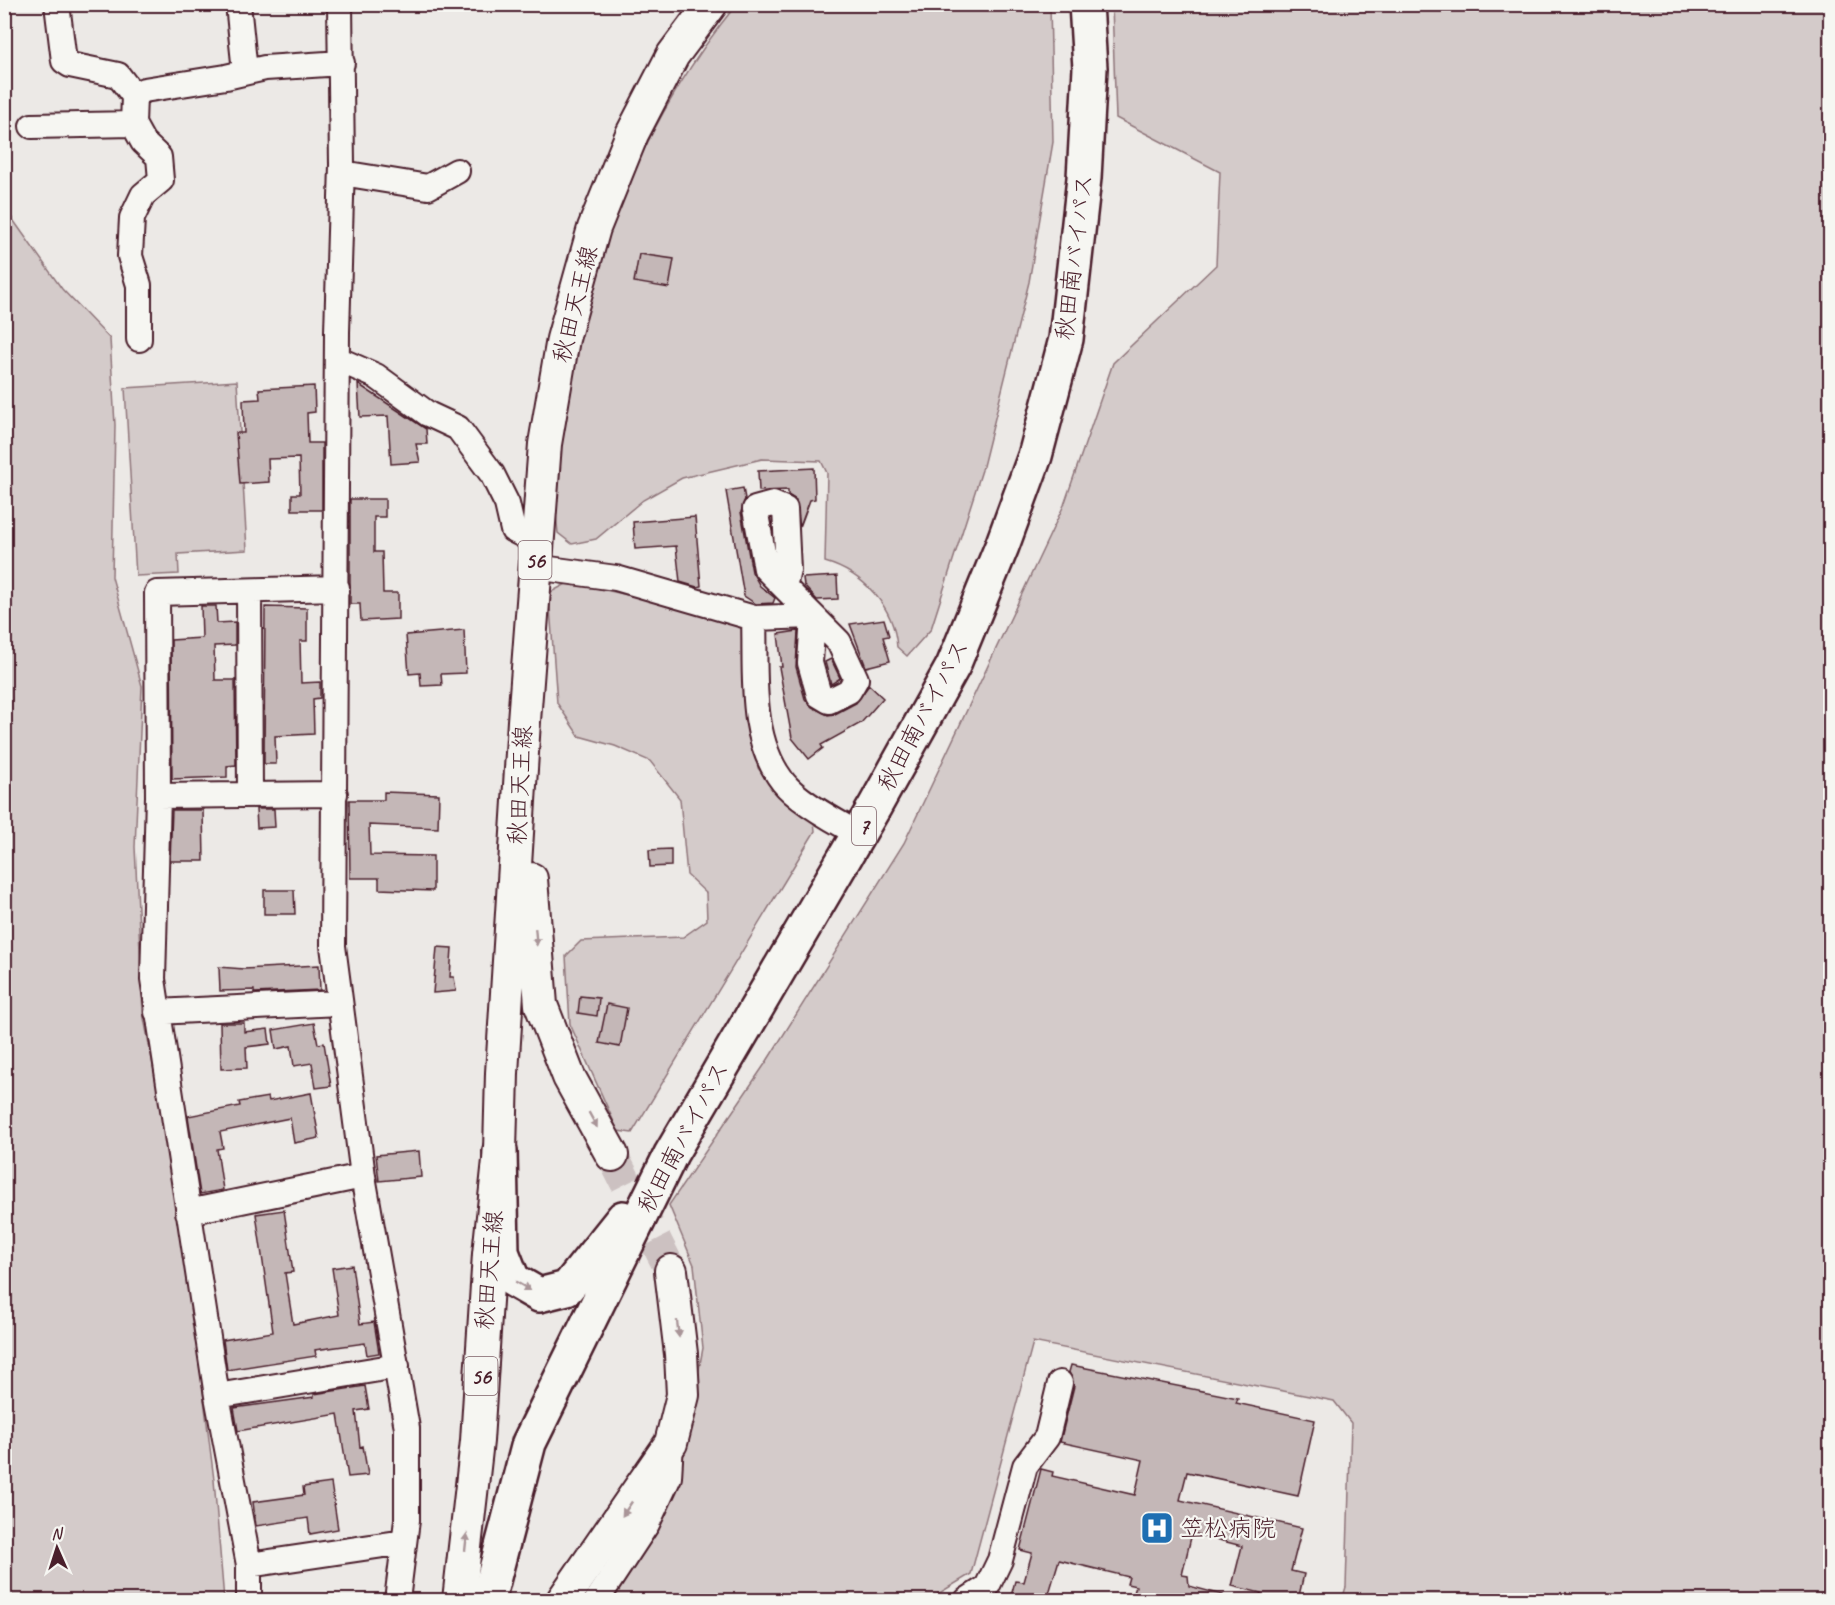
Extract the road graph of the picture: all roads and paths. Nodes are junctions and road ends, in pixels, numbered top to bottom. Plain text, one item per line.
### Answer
1 (57, 4) edge
2 (238, 4) edge
3 (340, 4) edge
4 (711, 4) edge
5 (1086, 4) edge
6 (342, 63) junction
7 (245, 72) junction
8 (134, 96) junction
9 (133, 124) junction
10 (32, 126) dead end
11 (457, 171) dead end
12 (342, 173) junction
13 (139, 339) dead end
14 (338, 359) junction
15 (536, 555) junction
16 (784, 587) dead end
17 (337, 588) junction
18 (249, 591) junction
19 (754, 618) junction
20 (522, 774) junction
21 (335, 794) junction
22 (250, 795) junction
23 (158, 796) junction
24 (859, 834) junction
25 (339, 1003) junction
26 (157, 1012) junction
27 (500, 1151) junction
28 (671, 1154) junction
29 (612, 1155) tunnel mouth
30 (363, 1176) junction
31 (188, 1212) junction
32 (671, 1271) tunnel mouth
33 (397, 1365) junction
34 (1060, 1383) dead end
35 (217, 1396) junction
36 (671, 1443) junction
37 (404, 1542) junction
38 (249, 1565) junction
39 (249, 1600) edge
40 (397, 1600) edge
41 (459, 1600) edge
42 (488, 1600) edge
43 (563, 1600) edge
44 (597, 1600) edge
45 (967, 1600) edge

1 - 8 street
2 - 7 street
3 - 6 street
4 - 15 main road, 秋田天王線 / 56
5 - 24 highway, 秋田南バイパス / 7
6 - 7 street
6 - 12 street
7 - 8 street
8 - 9 street
9 - 10 street
9 - 13 street
11 - 12 street
12 - 14 street
14 - 15 street
14 - 17 street
15 - 19 street
15 - 20 main road, 秋田天王線 / 56
16 - 19 street
17 - 18 street
17 - 21 street
18 - 22 street
18 - 23 street
19 - 24 street
20 - 27 main road, 秋田天王線 / 56
20 -> 29 main road
21 - 22 street
21 - 25 street
22 - 23 street
23 - 26 street
24 - 28 highway, 秋田南バイパス / 7
25 - 26 street
25 - 30 street
26 - 31 street
27 -> 28 highway
41 -> 27 main road, 秋田天王線 / 56
28 - 42 highway, 秋田南バイパス / 7
30 - 31 street
30 - 33 street
31 - 35 street
32 -> 36 main road
33 - 35 street
33 - 37 street
34 - 45 street
35 - 38 street
36 -> 43 main road
36 - 44 street
37 - 38 street
37 - 40 street
38 - 39 street

